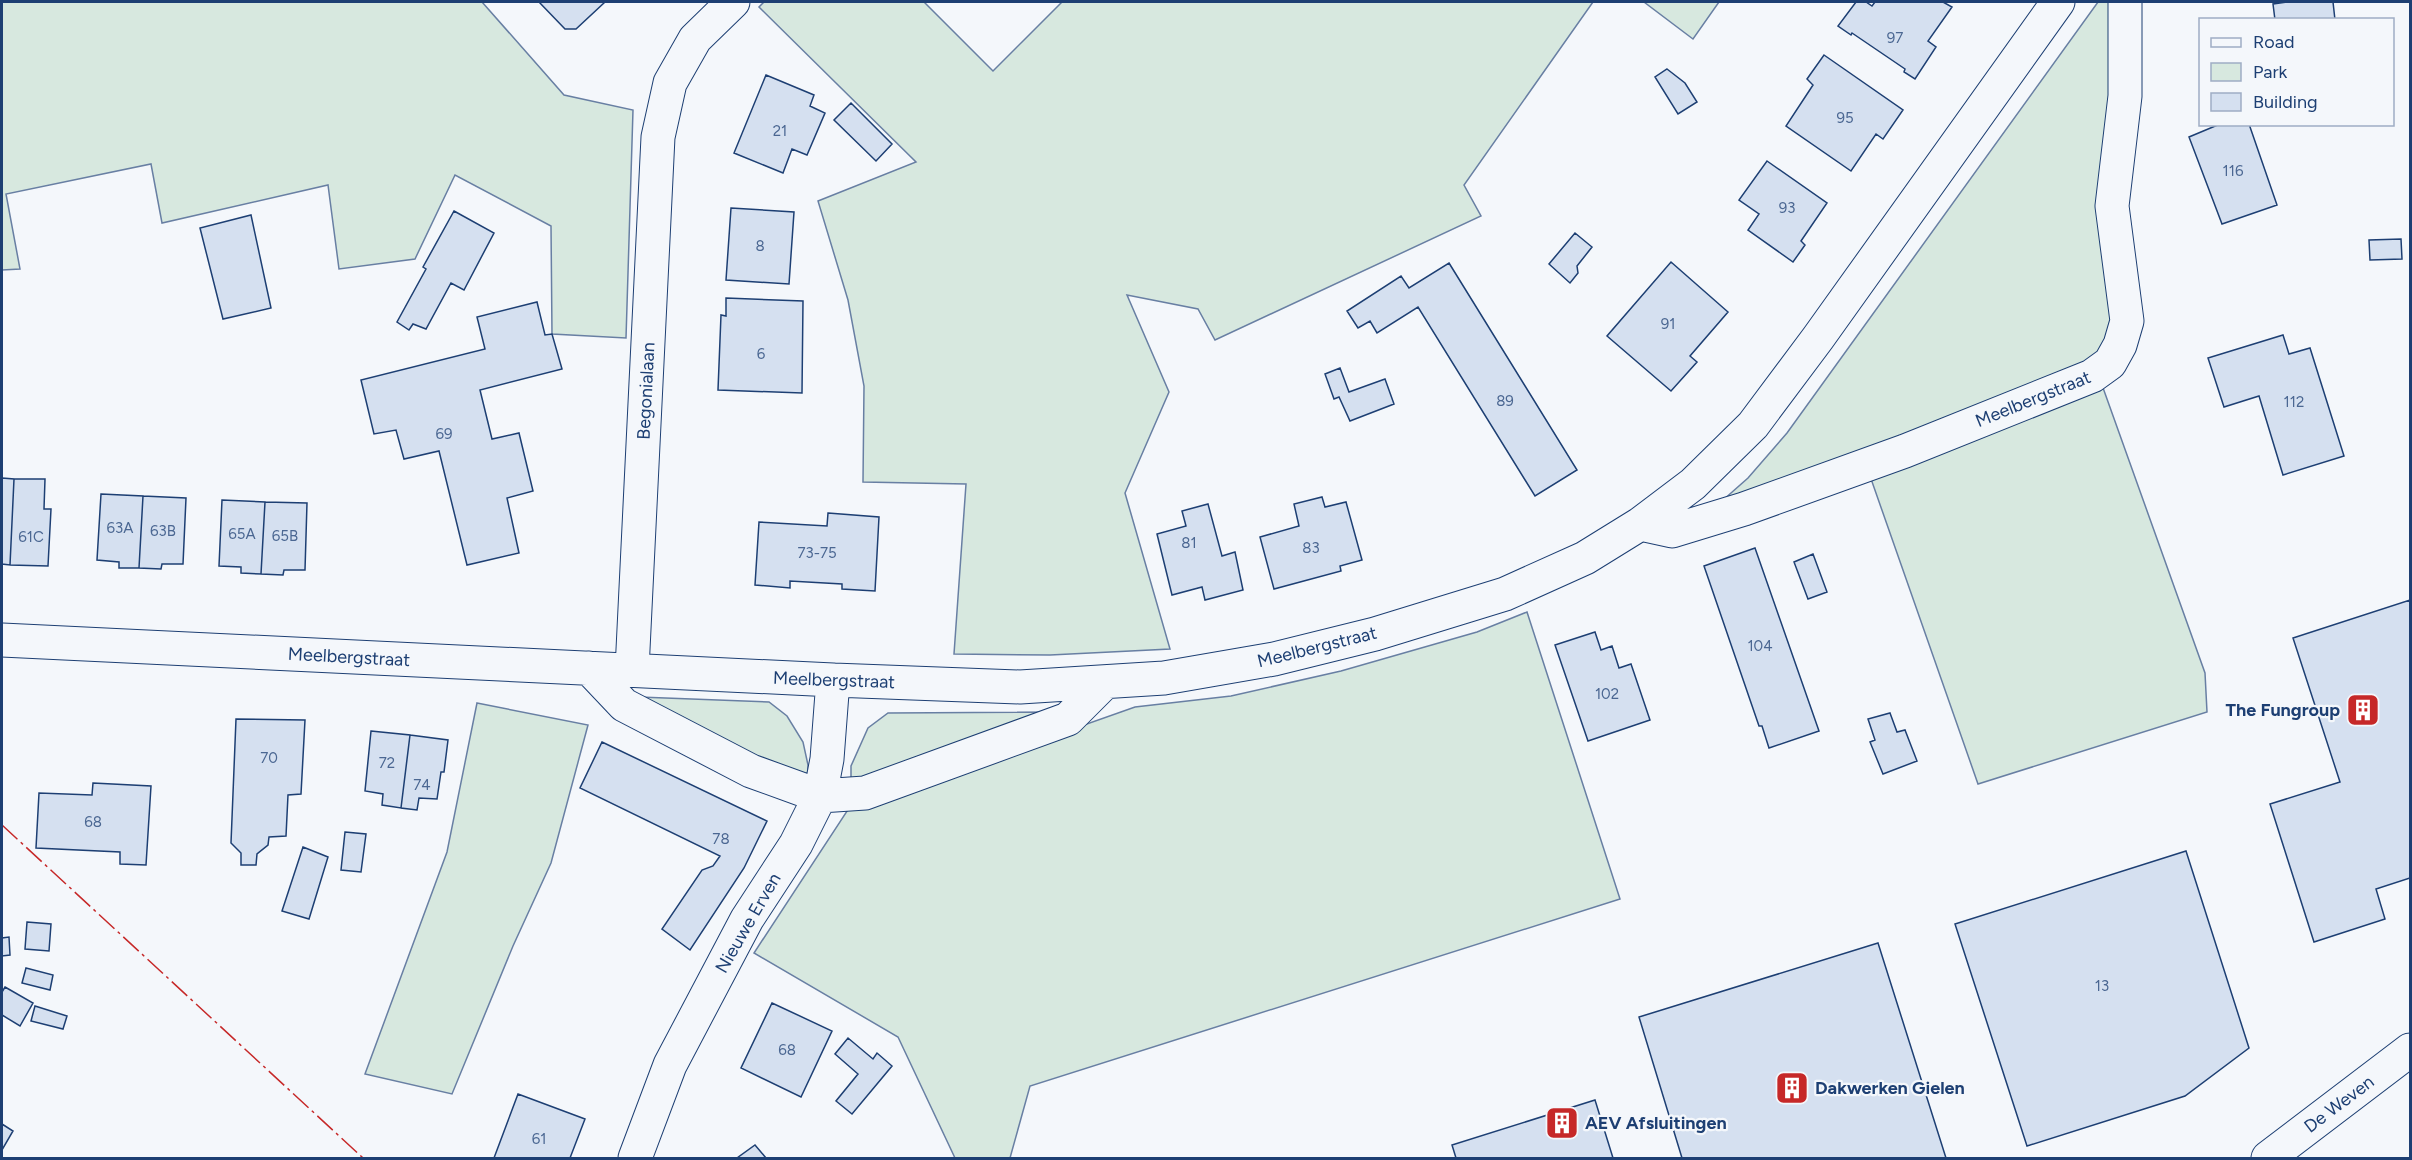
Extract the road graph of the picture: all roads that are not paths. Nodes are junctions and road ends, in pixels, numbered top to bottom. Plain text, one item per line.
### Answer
1 (733, 2) edge
2 (2058, 2) edge
3 (2125, 2) edge
4 (1640, 524) junction
5 (2, 640) edge
6 (589, 668) junction
7 (632, 670) junction
8 (833, 680) junction
9 (1104, 682) junction
10 (820, 796) junction
11 (2410, 1050) edge
12 (635, 1158) edge
13 (2268, 1158) edge

1 - 7 street, Begonialaan
2 - 4 street, Meelbergstraat
3 - 4 street, Meelbergstraat
4 - 9 street, Meelbergstraat
5 - 6 street, Meelbergstraat
6 - 7 street, Meelbergstraat
6 - 10 street
7 - 8 street, Meelbergstraat
8 - 9 street, Meelbergstraat
8 - 10 street, Nieuwe Erven
9 - 10 street
10 - 12 street, Nieuwe Erven
11 - 13 street, De Weven

